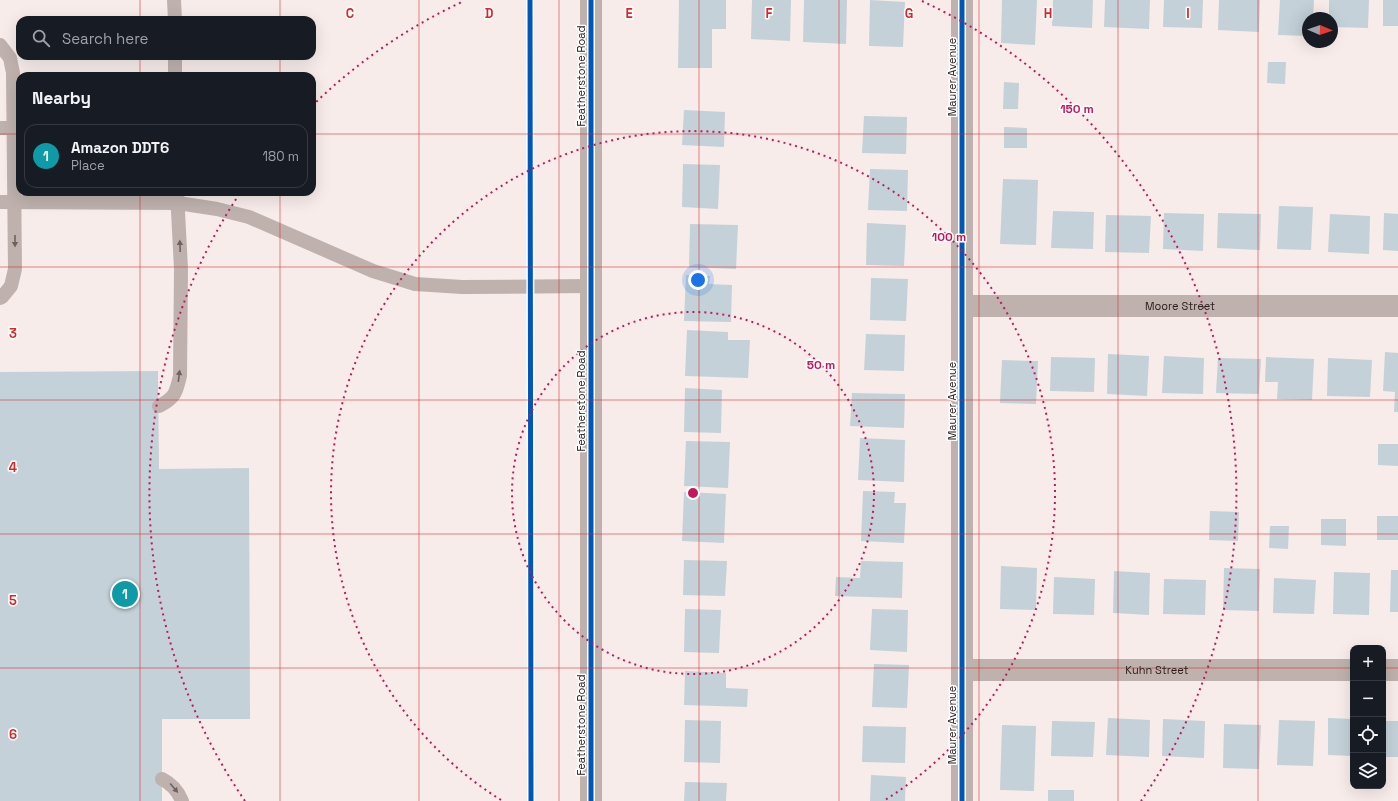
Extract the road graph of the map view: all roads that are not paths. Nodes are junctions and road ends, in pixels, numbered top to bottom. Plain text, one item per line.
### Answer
1 (174, 0) edge
2 (591, 0) edge
3 (962, 0) edge
4 (174, 16) edge
5 (0, 44) edge
6 (175, 60) edge
7 (175, 72) edge
8 (7, 128) edge
9 (178, 197) edge
10 (0, 202) edge
11 (14, 202) junction
12 (591, 286) junction
13 (0, 298) edge
14 (962, 306) junction
15 (1398, 306) edge
16 (159, 406) dead end
17 (962, 670) junction
18 (1350, 670) edge
19 (1386, 670) edge
20 (1398, 670) edge
21 (162, 779) dead end
22 (182, 801) edge
23 (591, 801) edge
24 (962, 801) edge

1 - 4 lane
2 - 12 street, Featherstone Road
3 - 14 street, Maurer Avenue
5 - 8 lane
6 - 7 lane
8 - 11 lane
9 - 11 lane
9 - 12 lane
16 -> 9 lane
10 - 11 lane
11 -> 13 lane
12 - 23 street, Featherstone Road
14 - 15 street, Moore Street
14 - 17 street, Maurer Avenue
17 - 18 street, Kuhn Street
17 - 24 street, Maurer Avenue
19 - 20 street
21 -> 22 lane

